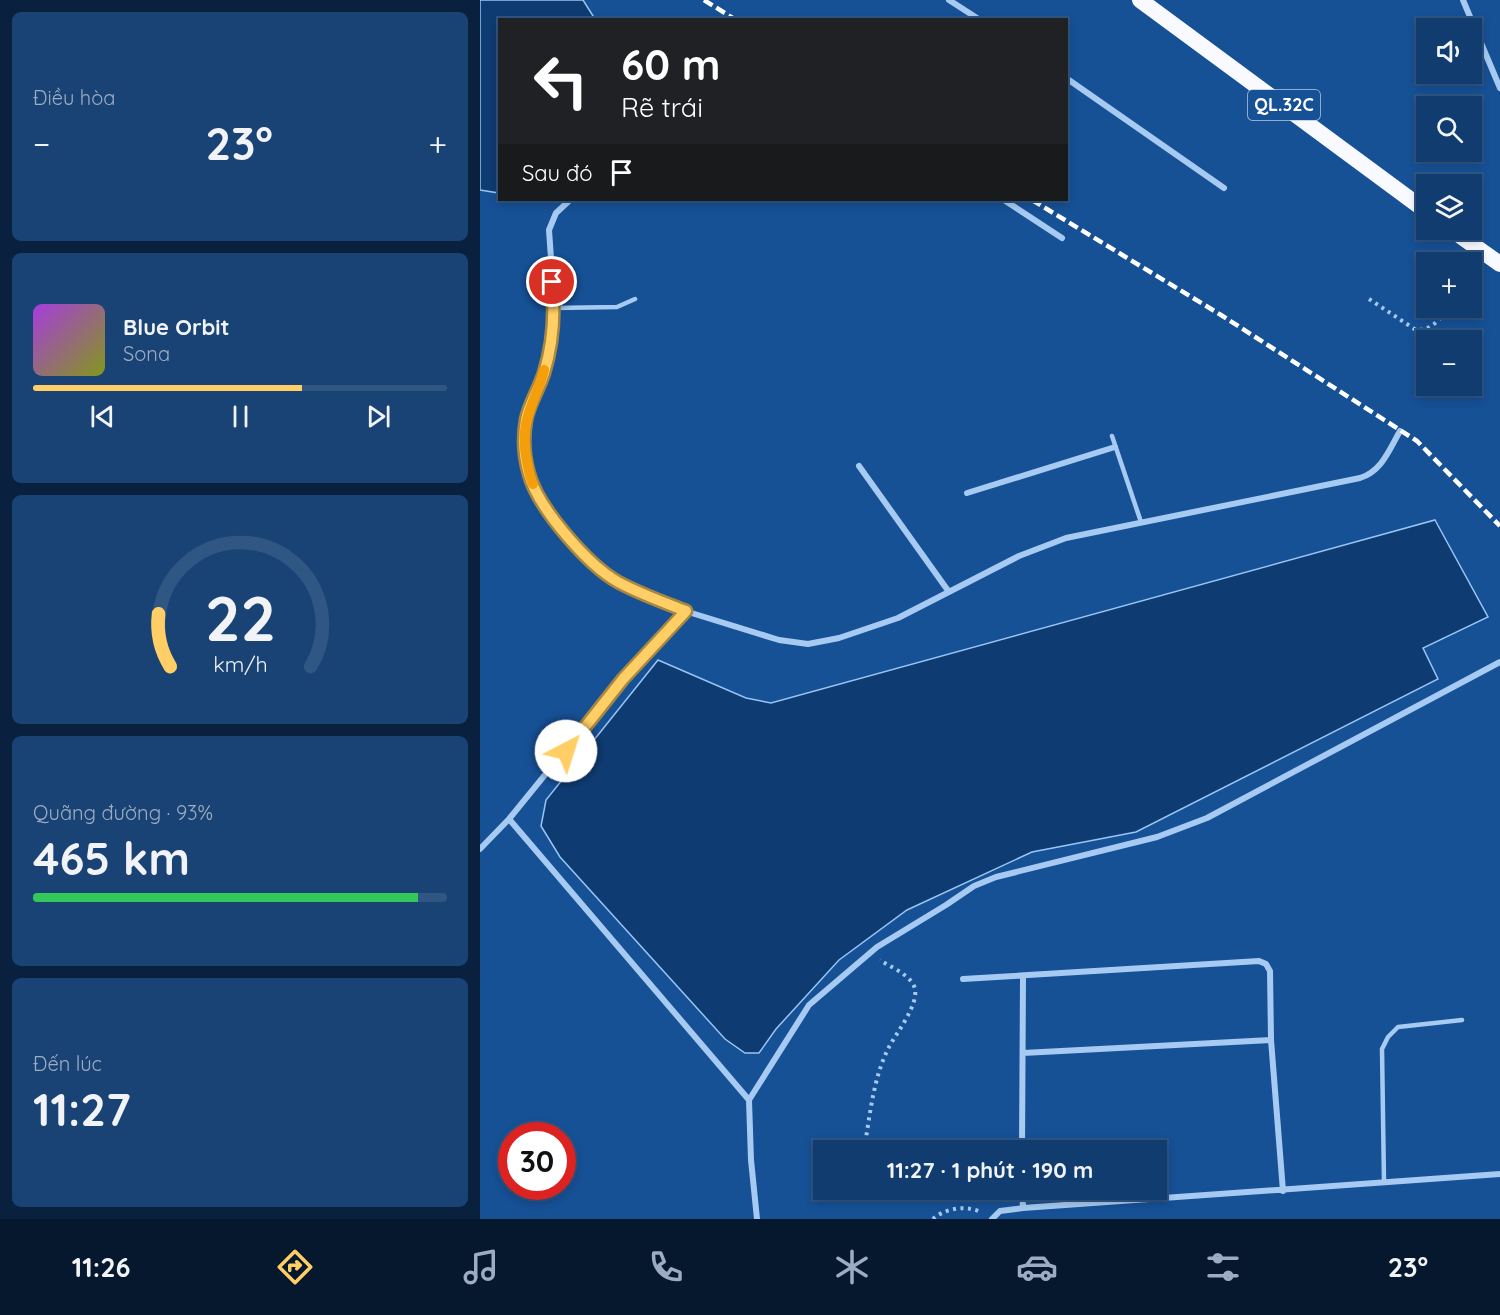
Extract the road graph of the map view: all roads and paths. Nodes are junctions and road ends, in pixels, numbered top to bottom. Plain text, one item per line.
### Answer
1 (949, 0) edge
2 (1140, 0) edge
3 (1463, 0) edge
4 (977, 18) edge
5 (1068, 79) edge
6 (1500, 88) edge
7 (1224, 188) dead end
8 (569, 201) edge
9 (1006, 201) edge
10 (1416, 204) edge
11 (1062, 238) dead end
12 (1466, 240) edge
13 (1500, 264) edge
14 (635, 299) dead end
15 (1369, 299) dead end
16 (554, 308) junction
17 (1440, 318) edge
18 (1400, 431) dead end
19 (1112, 436) dead end
20 (1115, 447) junction
21 (859, 466) dead end
22 (967, 494) dead end
23 (1141, 522) junction
24 (949, 592) junction
25 (686, 611) junction
26 (1500, 662) edge
27 (509, 819) junction
28 (480, 849) edge
29 (869, 953) junction
30 (1023, 976) junction
31 (963, 979) dead end
32 (1462, 1020) dead end
33 (1271, 1040) junction
34 (1023, 1053) junction
35 (749, 1100) junction
36 (866, 1140) edge
37 (1022, 1140) edge
38 (1500, 1174) edge
39 (1384, 1182) junction
40 (1283, 1191) junction
41 (1023, 1200) edge
42 (1023, 1208) junction
43 (993, 1218) edge
44 (757, 1219) edge
45 (933, 1219) edge

1 - 4 street
2 - 10 highway, QL.32C
3 - 6 street
5 - 7 street
8 - 16 street
9 - 11 street
12 - 13 highway
14 - 16 lane
15 - 17 path
16 - 25 street
18 - 23 street
19 - 20 lane
20 - 22 street
20 - 23 lane
21 - 24 street
23 - 24 street
24 - 25 street
25 - 27 street
26 - 29 street
27 - 28 street
27 - 35 street
29 - 35 street
29 - 36 path
30 - 31 street
30 - 33 street
30 - 34 street
32 - 39 lane
33 - 34 street
33 - 40 street
34 - 37 street
35 - 44 street
38 - 39 street
39 - 40 street
40 - 42 street
41 - 42 street
42 - 43 street
43 - 45 path

